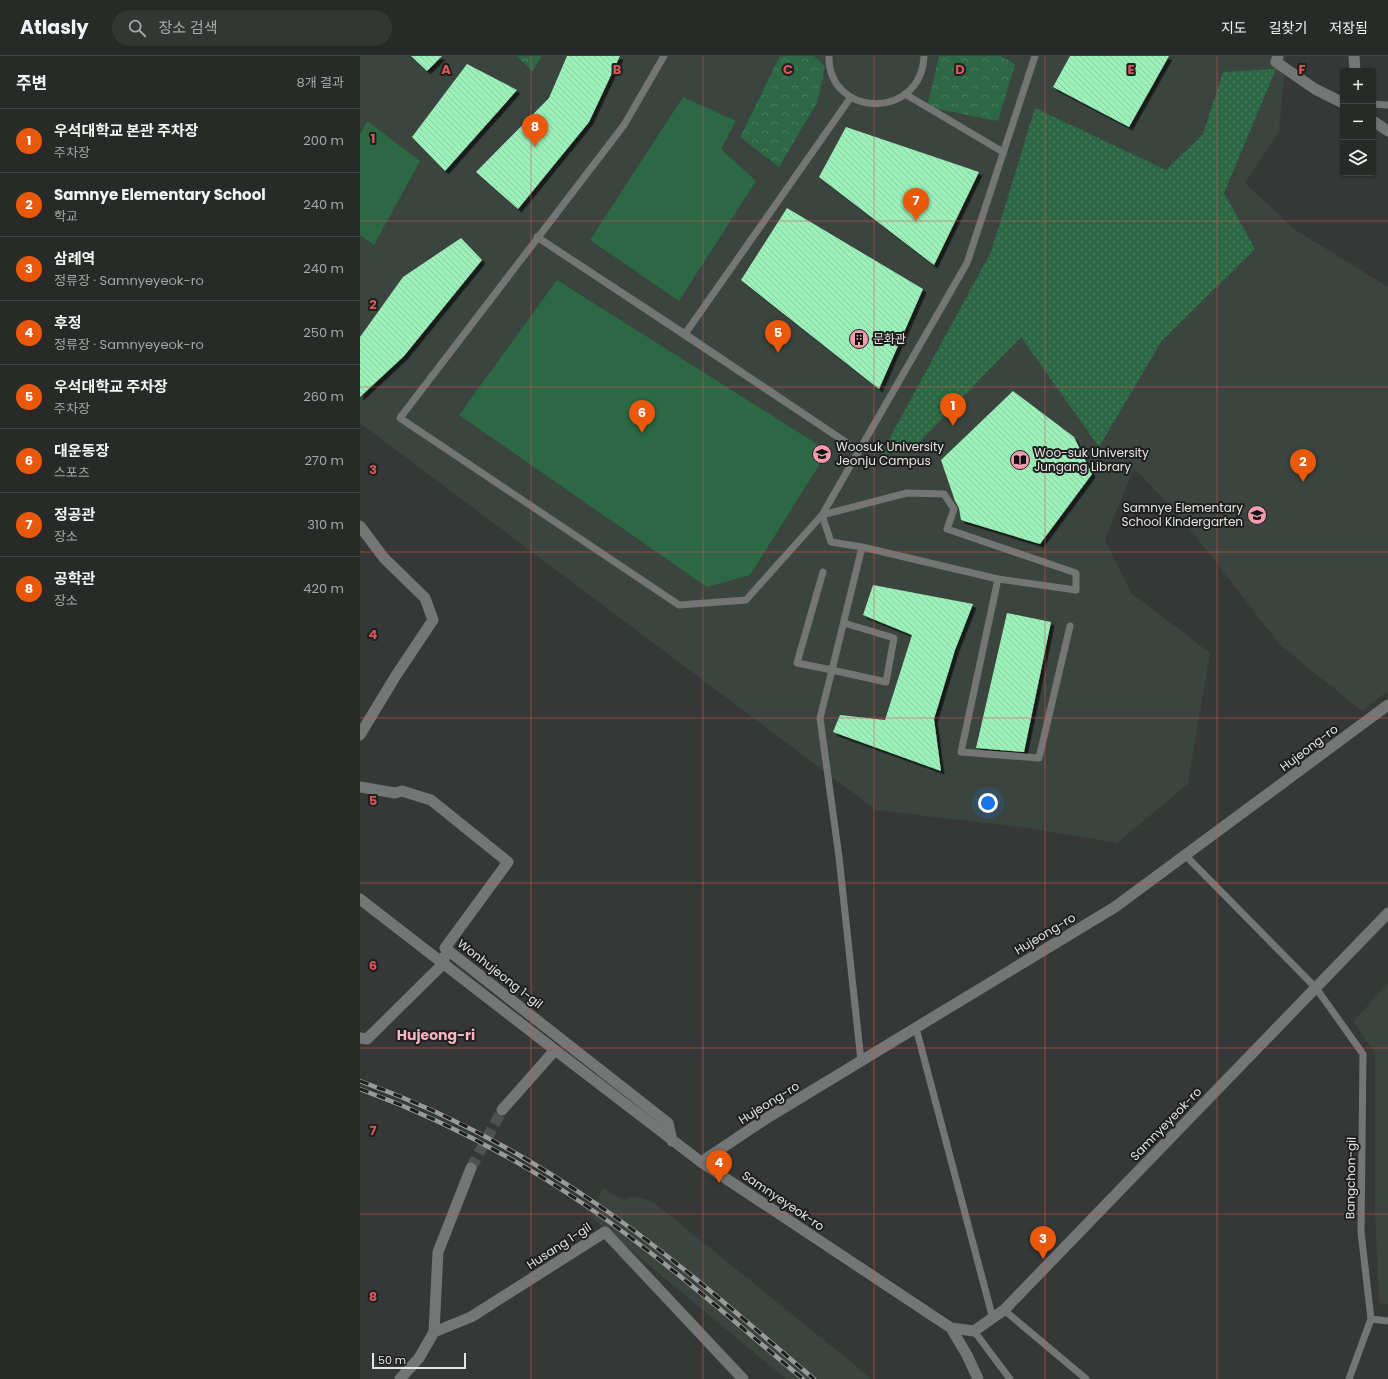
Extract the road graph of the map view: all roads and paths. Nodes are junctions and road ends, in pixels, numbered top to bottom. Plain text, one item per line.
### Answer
1 (664, 56) edge
2 (829, 56) edge
3 (924, 56) edge
4 (1035, 56) edge
5 (1278, 56) edge
6 (1354, 56) edge
7 (1355, 68) edge
8 (905, 94) junction
9 (851, 98) junction
10 (1340, 102) edge
11 (1376, 104) edge
12 (1388, 105) edge
13 (1376, 123) edge
14 (1388, 131) edge
15 (1003, 152) junction
16 (537, 237) junction
17 (685, 334) junction
18 (859, 451) junction
19 (822, 515) junction
20 (360, 526) edge
21 (862, 547) junction
22 (824, 572) dead end
23 (998, 579) junction
24 (844, 623) junction
25 (1070, 626) dead end
26 (832, 670) junction
27 (1388, 705) edge
28 (360, 735) edge
29 (360, 787) edge
30 (1186, 856) junction
31 (360, 899) edge
32 (1388, 913) edge
33 (445, 948) junction
34 (444, 963) junction
35 (1316, 988) junction
36 (916, 1028) junction
37 (360, 1038) edge
38 (555, 1050) junction
39 (861, 1061) junction
40 (502, 1110) tunnel mouth
41 (672, 1141) junction
42 (701, 1162) junction
43 (471, 1168) tunnel mouth
44 (1004, 1310) junction
45 (993, 1319) junction
46 (1371, 1319) junction
47 (1388, 1321) edge
48 (951, 1328) junction
49 (974, 1331) junction
50 (434, 1332) junction
51 (402, 1378) edge
52 (743, 1379) edge
53 (978, 1379) edge
54 (1010, 1379) edge
55 (1086, 1379) edge
56 (1349, 1379) edge

1 - 16 lane
2 - 9 lane
3 - 8 lane
4 - 15 lane
5 - 10 street
6 - 7 street
8 - 9 lane
8 - 15 lane
9 - 17 lane
11 - 12 lane
13 - 14 street
15 - 18 lane
16 - 17 lane
16 - 18 lane
16 - 19 lane
17 - 18 lane
18 - 19 lane
19 - 21 lane
19 - 23 lane
20 - 28 street
21 - 23 lane
21 - 24 lane
22 - 26 lane
23 - 25 lane
24 - 26 lane
24 - 26 lane
26 - 39 lane
27 - 30 street, Hujeong-ro
29 - 33 street, Wonhujeong 1-gil
30 - 35 lane, Bangchon-gil
30 - 36 street, Hujeong-ro
31 - 34 street, Samnyeyeok-ro
32 - 35 street, Samnyeyeok-ro
33 - 34 street
33 - 41 street, Wonhujeong 1-gil
34 - 37 street
34 - 38 street, Samnyeyeok-ro
35 - 44 street, Samnyeyeok-ro
35 - 46 lane, Bangchon-gil
36 - 39 street, Hujeong-ro
36 - 45 lane
38 - 40 street
38 - 41 street, Samnyeyeok-ro
39 - 42 street, Hujeong-ro
41 - 42 street, Samnyeyeok-ro
42 - 48 street, Samnyeyeok-ro
43 - 50 street
44 - 45 street, Samnyeyeok-ro
44 - 55 lane
45 - 49 street, Samnyeyeok-ro
46 - 47 lane
46 - 56 lane, Bangchon-gil
48 - 49 street, Samnyeyeok-ro
48 - 53 street, Samnyeyeok-ro
49 - 54 lane
50 - 51 street
50 - 52 street, Husang 1-gil

